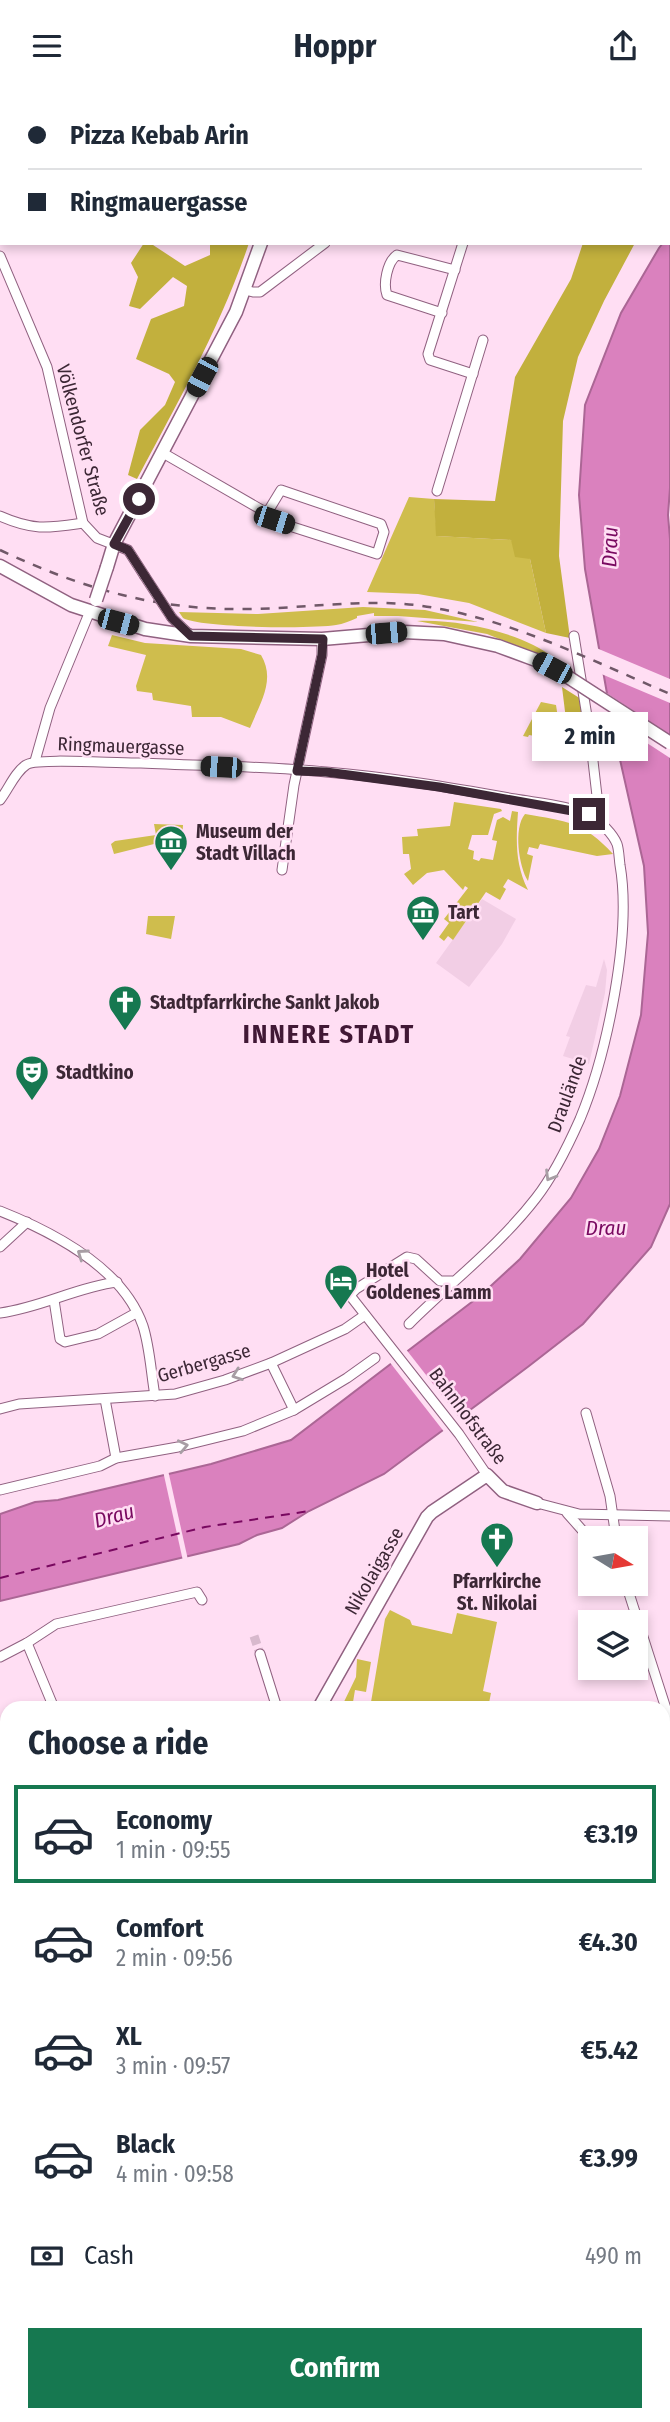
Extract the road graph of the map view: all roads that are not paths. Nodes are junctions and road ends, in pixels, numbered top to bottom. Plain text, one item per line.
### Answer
1 (260, 245) edge
2 (322, 245) edge
3 (462, 245) edge
4 (0, 256) edge
5 (455, 270) junction
6 (0, 273) edge
7 (10, 285) junction
8 (245, 290) junction
9 (442, 313) junction
10 (483, 340) dead end
11 (473, 374) junction
12 (163, 453) junction
13 (437, 491) dead end
14 (267, 513) junction
15 (0, 516) edge
16 (83, 523) junction
17 (114, 544) junction
18 (0, 566) edge
19 (93, 606) junction
20 (191, 636) junction
21 (574, 636) dead end
22 (323, 639) junction
23 (670, 743) edge
24 (35, 761) junction
25 (297, 771) junction
26 (0, 800) edge
27 (600, 822) junction
28 (282, 870) dead end
29 (0, 1211) edge
30 (27, 1222) junction
31 (1, 1244) edge
32 (452, 1281) junction
33 (117, 1282) junction
34 (54, 1300) junction
35 (0, 1313) edge
36 (136, 1313) junction
37 (365, 1315) junction
38 (408, 1324) dead end
39 (375, 1358) dead end
40 (271, 1363) junction
41 (155, 1396) junction
42 (105, 1399) junction
43 (0, 1409) edge
44 (294, 1410) junction
45 (586, 1413) dead end
46 (116, 1458) junction
47 (487, 1475) junction
48 (0, 1490) edge
49 (537, 1503) joint
50 (567, 1513) junction
51 (613, 1514) junction
52 (670, 1516) edge
53 (578, 1526) edge
54 (614, 1526) edge
55 (630, 1596) edge
56 (202, 1600) dead end
57 (27, 1643) junction
58 (260, 1654) tunnel mouth
59 (0, 1657) edge
60 (51, 1701) edge
61 (275, 1701) edge
62 (322, 1701) edge
63 (664, 1701) edge

1 - 8 main road
2 - 8 street
3 - 5 street
4 - 7 street, Völkendorfer Straße
5 - 9 street
5 - 9 street
6 - 7 street
7 - 16 street, Völkendorfer Straße
8 - 12 main road
9 - 11 street
10 - 11 street
11 - 13 street
12 - 14 street
12 - 17 main road
14 - 14 street
15 - 16 street
16 - 17 street, Völkendorfer Straße
17 - 19 main road, bridge
17 - 20 street, Völkendorfer Straße, bridge
18 - 19 main road
19 - 20 main road
19 - 24 street
20 - 22 main road
21 - 27 street
22 - 23 main road, bridge
22 - 25 street
24 - 25 street, Ringmauergasse
24 - 26 street
25 - 27 street, Ringmauergasse
25 - 28 street
27 -> 32 street, Draulände
29 - 30 street
30 - 31 street
33 -> 30 street
32 - 37 street, Bahnhofstraße
32 - 38 street, Draulände
33 - 34 street
33 - 36 street
34 - 35 street
34 - 36 street
36 - 41 street
37 - 40 street, Gerbergasse
37 - 47 street, Bahnhofstraße
39 - 44 street
40 -> 41 street, Gerbergasse
40 - 44 street
41 - 42 street, Gerbergasse
42 - 43 street, Gerbergasse
42 - 46 street
46 -> 44 street
45 - 51 street
46 - 48 street
47 - 49 main road, Bahnhofstraße
47 - 62 main road, Nikolaigasse
49 - 50 street, Bahnhofstraße
50 - 51 street, Bahnhofstraße
50 - 53 street
51 - 52 street, Bahnhofstraße
51 - 54 street
55 - 63 street
56 - 57 street
57 - 59 street
57 - 60 street
58 - 61 street

